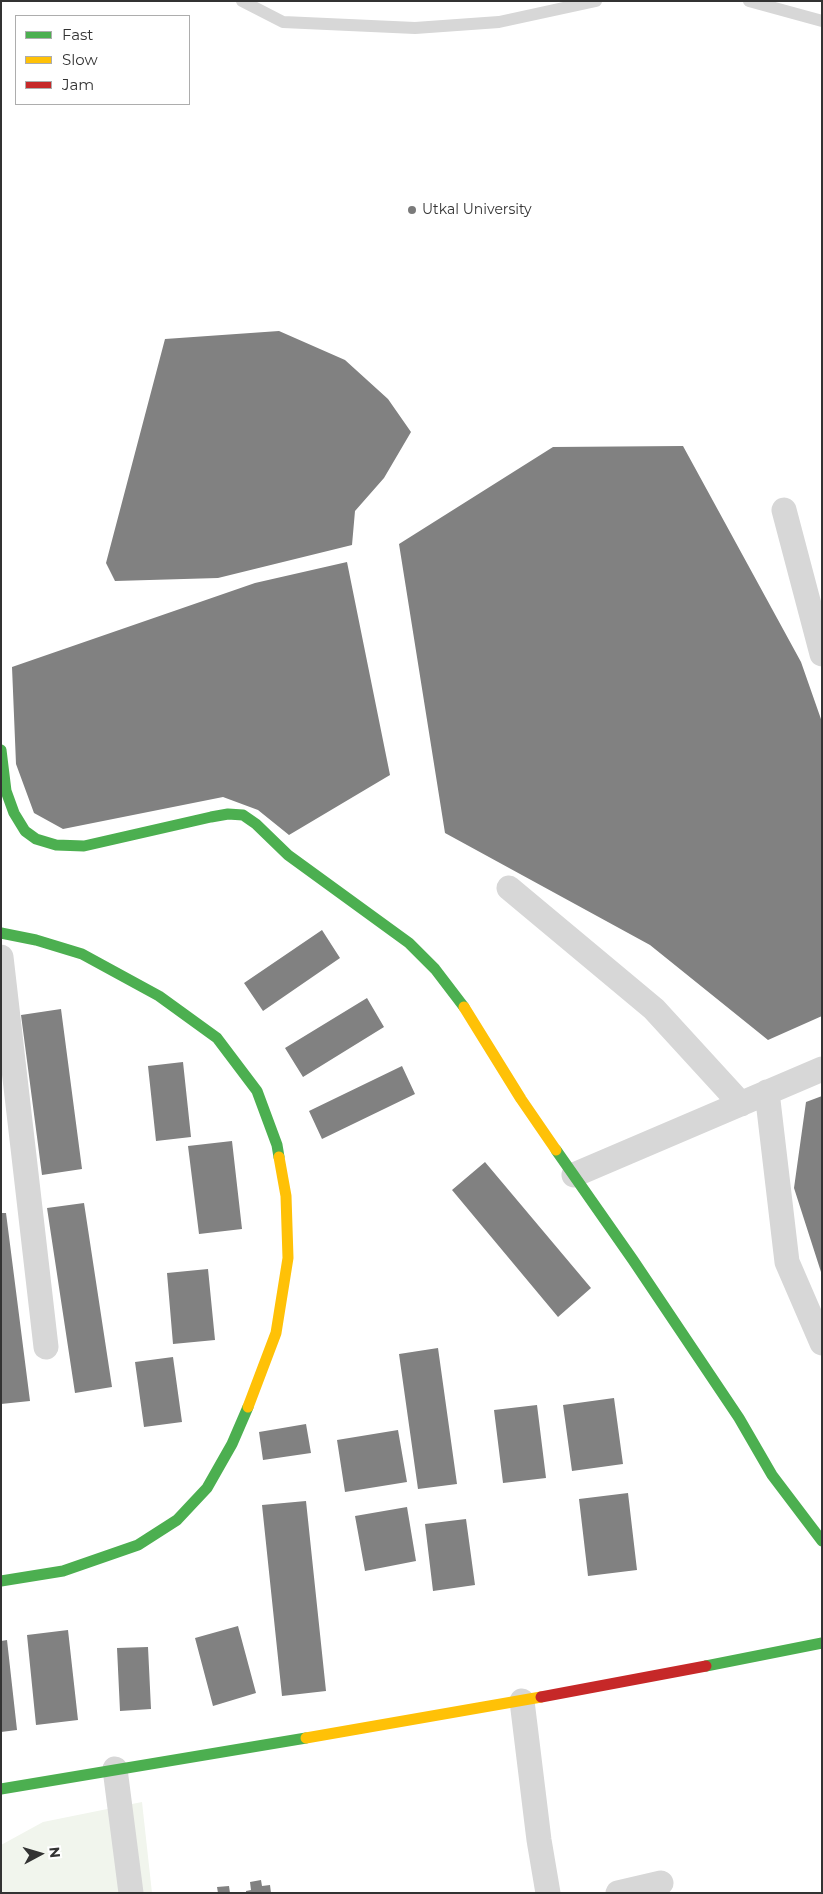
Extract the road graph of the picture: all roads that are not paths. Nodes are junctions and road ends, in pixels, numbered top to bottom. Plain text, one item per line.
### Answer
1 (242, 1) edge
2 (596, 1) edge
3 (749, 1) edge
4 (822, 20) edge
5 (784, 510) dead end
6 (822, 654) edge
7 (1, 750) edge
8 (509, 888) dead end
9 (1, 933) edge
10 (1, 957) edge
11 (822, 1069) edge
12 (767, 1092) junction
13 (741, 1104) junction
14 (574, 1175) junction
15 (822, 1343) edge
16 (46, 1348) dead end
17 (822, 1541) edge
18 (1, 1581) edge
19 (822, 1643) edge
20 (522, 1701) junction
21 (115, 1769) junction
22 (1, 1790) edge
23 (661, 1883) dead end
24 (131, 1893) edge
25 (548, 1893) edge
26 (618, 1893) edge

1 - 2 lane
3 - 4 lane
5 - 6 street
7 - 14 street
8 - 13 street
9 - 18 street
10 - 16 street
11 - 12 street
12 - 13 street
12 - 15 street
13 - 14 street
14 - 17 street
19 - 20 street
20 - 21 street
20 - 25 street
21 - 22 street
21 - 24 street
23 - 26 street

